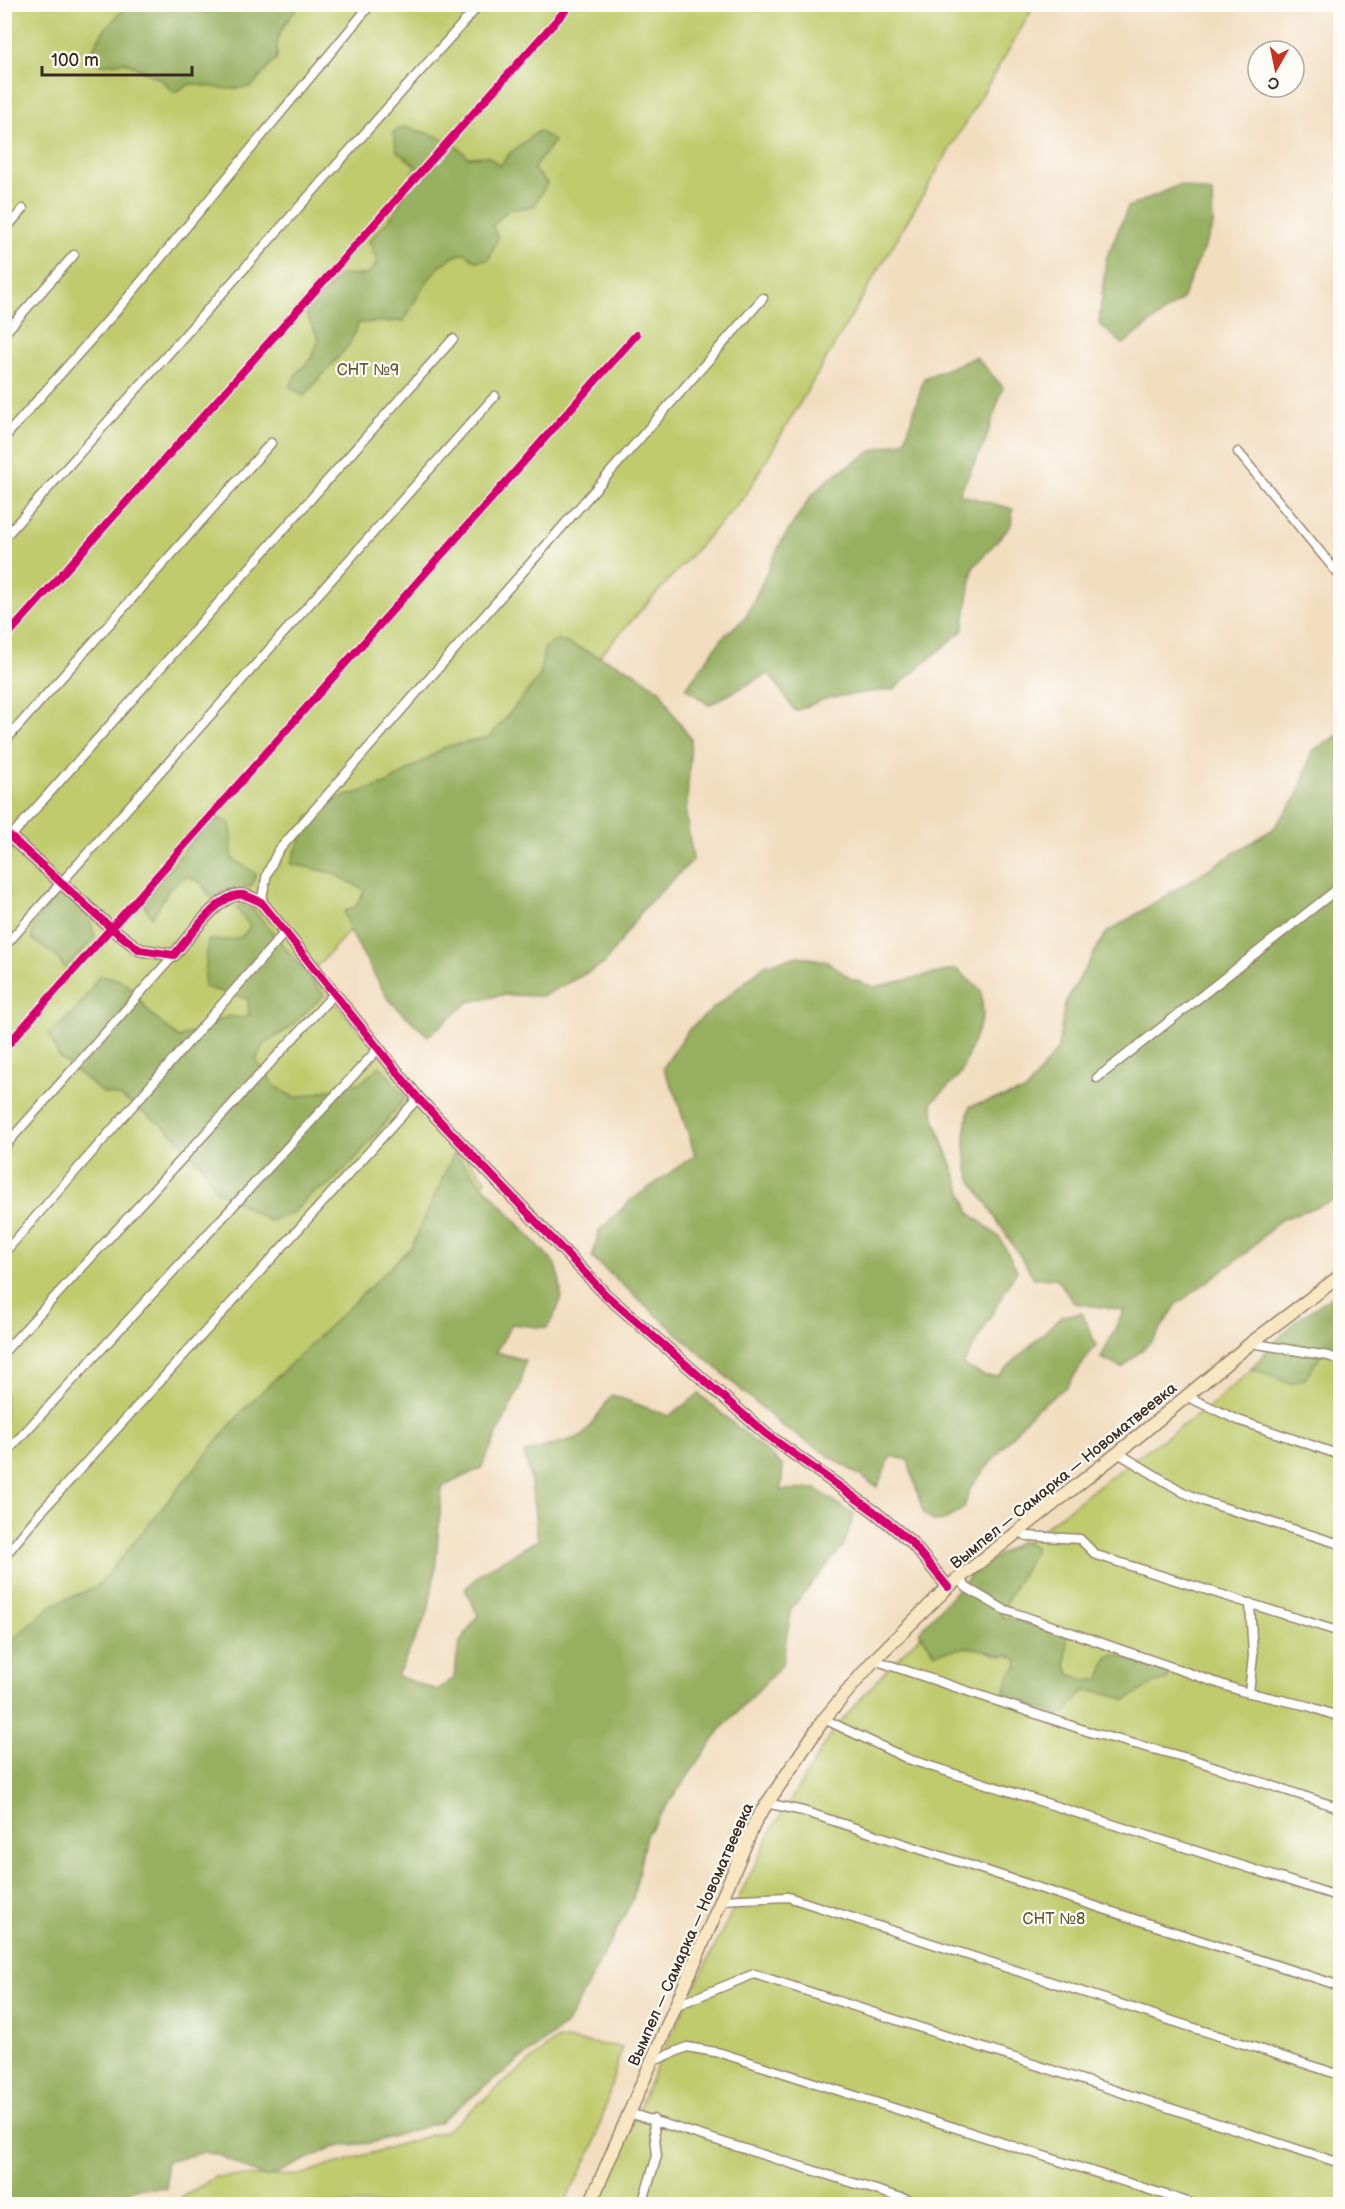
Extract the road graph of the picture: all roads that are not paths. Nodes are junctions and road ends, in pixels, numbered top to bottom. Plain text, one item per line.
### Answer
1 (371, 4) edge
2 (480, 4) edge
3 (572, 4) edge
4 (23, 209) dead end
5 (4, 231) edge
6 (74, 255) dead end
7 (764, 298) dead end
8 (4, 334) edge
9 (636, 335) dead end
10 (453, 339) dead end
11 (495, 396) dead end
12 (4, 438) edge
13 (271, 443) dead end
14 (1238, 452) dead end
15 (4, 538) edge
16 (1341, 576) edge
17 (4, 639) edge
18 (4, 742) edge
19 (7, 837) edge
20 (61, 884) junction
21 (1341, 887) edge
22 (261, 902) junction
23 (111, 928) junction
24 (285, 932) junction
25 (4, 947) edge
26 (174, 955) junction
27 (334, 994) junction
28 (378, 1048) junction
29 (4, 1049) edge
30 (1096, 1078) dead end
31 (418, 1098) junction
32 (4, 1147) edge
33 (4, 1253) edge
34 (1341, 1276) edge
35 (1251, 1343) junction
36 (4, 1352) edge
37 (1341, 1360) edge
38 (1188, 1397) junction
39 (1118, 1453) junction
40 (4, 1455) edge
41 (1341, 1455) edge
42 (1017, 1530) junction
43 (1341, 1544) edge
44 (4, 1557) edge
45 (959, 1579) junction
46 (948, 1587) junction
47 (1250, 1603) junction
48 (1341, 1632) edge
49 (874, 1660) junction
50 (1249, 1693) junction
51 (1341, 1717) edge
52 (824, 1719) junction
53 (766, 1803) junction
54 (1341, 1808) edge
55 (1341, 1897) edge
56 (720, 1900) junction
57 (1341, 1986) edge
58 (675, 2007) junction
59 (651, 2062) junction
60 (1341, 2075) edge
61 (629, 2114) junction
62 (653, 2119) junction
63 (1341, 2163) edge
64 (644, 2204) edge
65 (590, 2205) edge
66 (921, 2205) edge
67 (1194, 2205) edge

1 - 12 street
2 - 15 street
3 - 17 street
4 - 5 street
6 - 8 street
7 - 22 street
9 - 23 street
10 - 19 street
11 - 20 street
13 - 18 street
14 - 16 street
19 - 20 street
20 - 23 street
20 - 25 street
21 - 30 street
22 - 24 street
22 - 26 street
23 - 26 street
23 - 29 street
24 - 27 street
24 - 33 street
26 - 32 street
27 - 28 street
27 - 36 street
28 - 31 street
28 - 40 street
31 - 44 street
31 - 46 street
34 - 35 main road, Вымпел — Самарка — Новоматвеевка
35 - 37 street
35 - 38 main road, Вымпел — Самарка — Новоматвеевка
38 - 39 main road, Вымпел — Самарка — Новоматвеевка
38 - 41 street
39 - 42 main road, Вымпел — Самарка — Новоматвеевка
39 - 43 street
42 - 45 main road, Вымпел — Самарка — Новоматвеевка
42 - 47 street
45 - 46 main road, Вымпел — Самарка — Новоматвеевка
45 - 50 street
46 - 49 main road, Вымпел — Самарка — Новоматвеевка
47 - 48 street
47 - 50 street
49 - 52 main road, Вымпел — Самарка — Новоматвеевка
49 - 54 street
50 - 51 street
52 - 53 main road, Вымпел — Самарка — Новоматвеевка
52 - 55 street
53 - 56 main road, Вымпел — Самарка — Новоматвеевка
53 - 57 street
56 - 58 main road, Вымпел — Самарка — Новоматвеевка
56 - 60 street
58 - 59 main road, Вымпел — Самарка — Новоматвеевка
58 - 63 street
59 - 61 main road, Вымпел — Самарка — Новоматвеевка
59 - 67 street
61 - 62 street
61 - 65 main road, Вымпел — Самарка — Новоматвеевка
62 - 64 street
62 - 66 street

